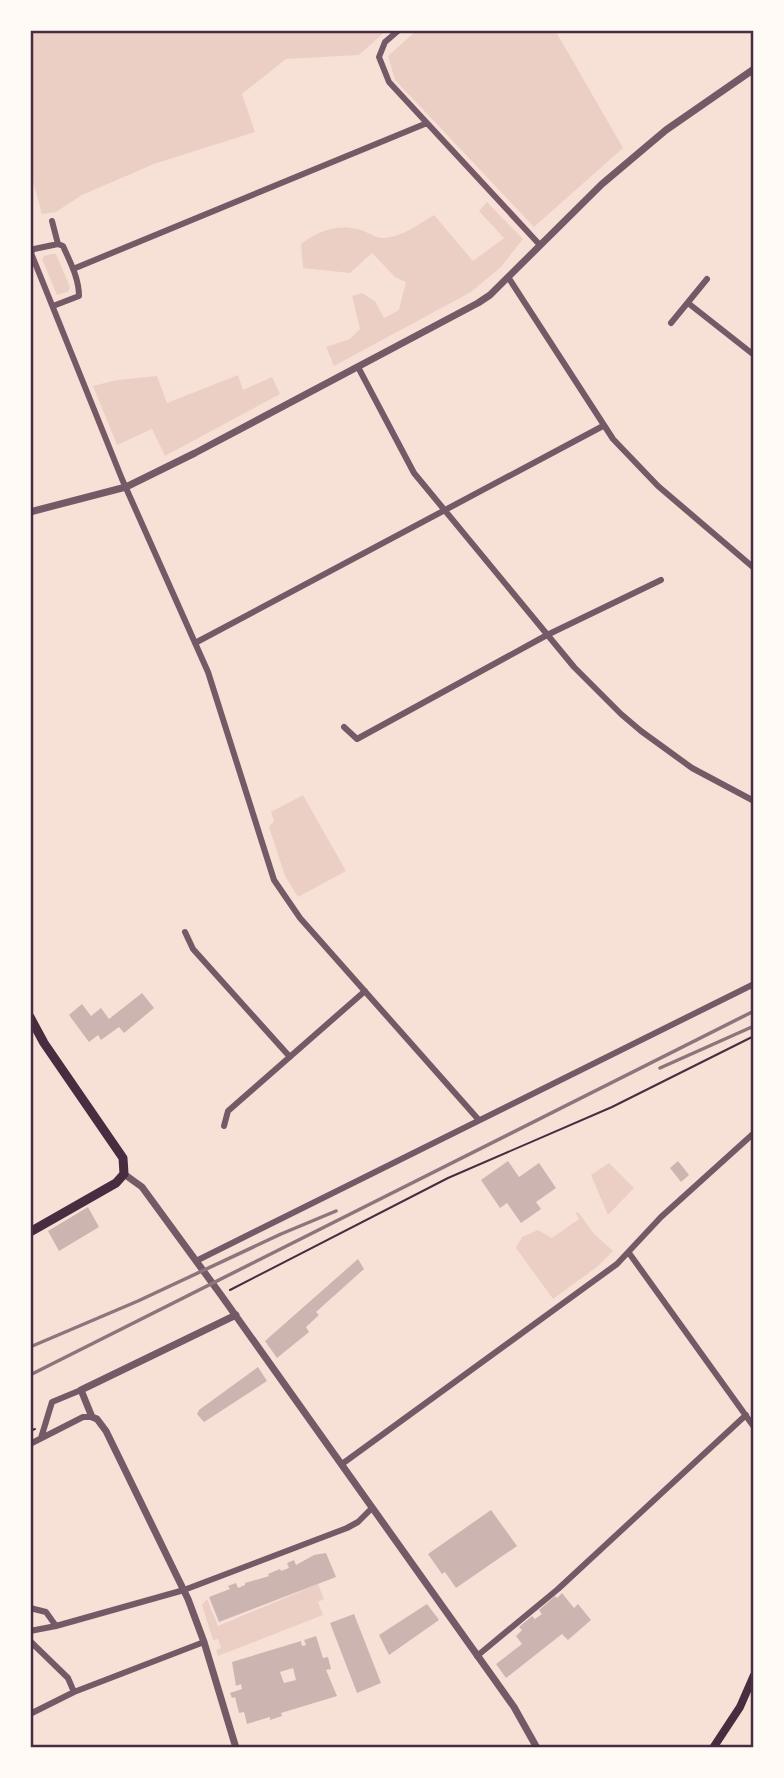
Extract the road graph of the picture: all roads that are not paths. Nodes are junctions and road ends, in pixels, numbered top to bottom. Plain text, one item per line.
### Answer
1 (399, 30) edge
2 (754, 69) edge
3 (427, 123) junction
4 (52, 221) dead end
5 (58, 244) junction
6 (539, 244) junction
7 (30, 253) edge
8 (73, 269) junction
9 (508, 277) junction
10 (707, 279) dead end
11 (688, 303) junction
12 (53, 306) junction
13 (671, 323) dead end
14 (754, 355) edge
15 (358, 367) junction
16 (603, 426) junction
17 (126, 487) junction
18 (30, 512) edge
19 (446, 512) junction
20 (754, 568) edge
21 (661, 580) dead end
22 (547, 635) junction
23 (195, 643) junction
24 (345, 727) dead end
25 (754, 801) edge
26 (184, 932) dead end
27 (754, 984) edge
28 (365, 991) junction
29 (30, 1017) edge
30 (290, 1057) junction
31 (478, 1119) junction
32 (224, 1126) dead end
33 (754, 1133) edge
34 (124, 1174) junction
35 (30, 1232) edge
36 (629, 1253) junction
37 (196, 1261) junction
38 (236, 1315) junction
39 (80, 1390) junction
40 (746, 1415) junction
41 (92, 1417) junction
42 (754, 1427) edge
43 (41, 1438) junction
44 (30, 1444) edge
45 (342, 1464) junction
46 (372, 1508) junction
47 (184, 1590) junction
48 (30, 1608) edge
49 (56, 1626) junction
50 (30, 1631) edge
51 (30, 1641) edge
52 (204, 1642) junction
53 (477, 1656) junction
54 (754, 1675) edge
55 (74, 1692) junction
56 (30, 1714) edge
57 (236, 1748) edge
58 (537, 1748) edge
59 (713, 1748) edge

1 - 3 street
2 - 6 street
3 - 6 street
3 - 8 street
4 - 5 street
5 - 7 street
5 - 8 street
6 - 9 street
7 - 12 street
8 - 12 street
9 - 15 street
9 - 16 street
10 - 11 street
11 - 13 street
11 - 14 street
12 - 17 street
15 - 17 street
15 - 19 street
16 - 19 street
16 - 20 street
17 - 18 street
17 - 23 street
19 - 22 street
19 - 23 street
21 - 22 street
22 - 24 street
22 - 25 street
23 - 28 street
26 - 30 street
27 - 31 street
28 - 30 street
28 - 31 street
29 - 34 main road
30 - 32 street
31 - 37 street
33 - 36 street
34 - 35 main road
34 - 37 street
36 - 40 street
36 - 45 street
37 - 38 street
38 - 39 street
38 - 45 street
39 - 41 street
39 - 43 street
40 - 42 street
40 - 53 street
41 - 43 street
41 - 47 street
43 - 44 street
45 - 46 street
46 - 47 street
46 - 53 street
47 - 49 street
47 - 52 street
48 - 49 street
49 - 50 street
51 - 55 street
52 - 55 street
52 - 57 street
53 - 58 street
54 - 59 main road
55 - 56 street

